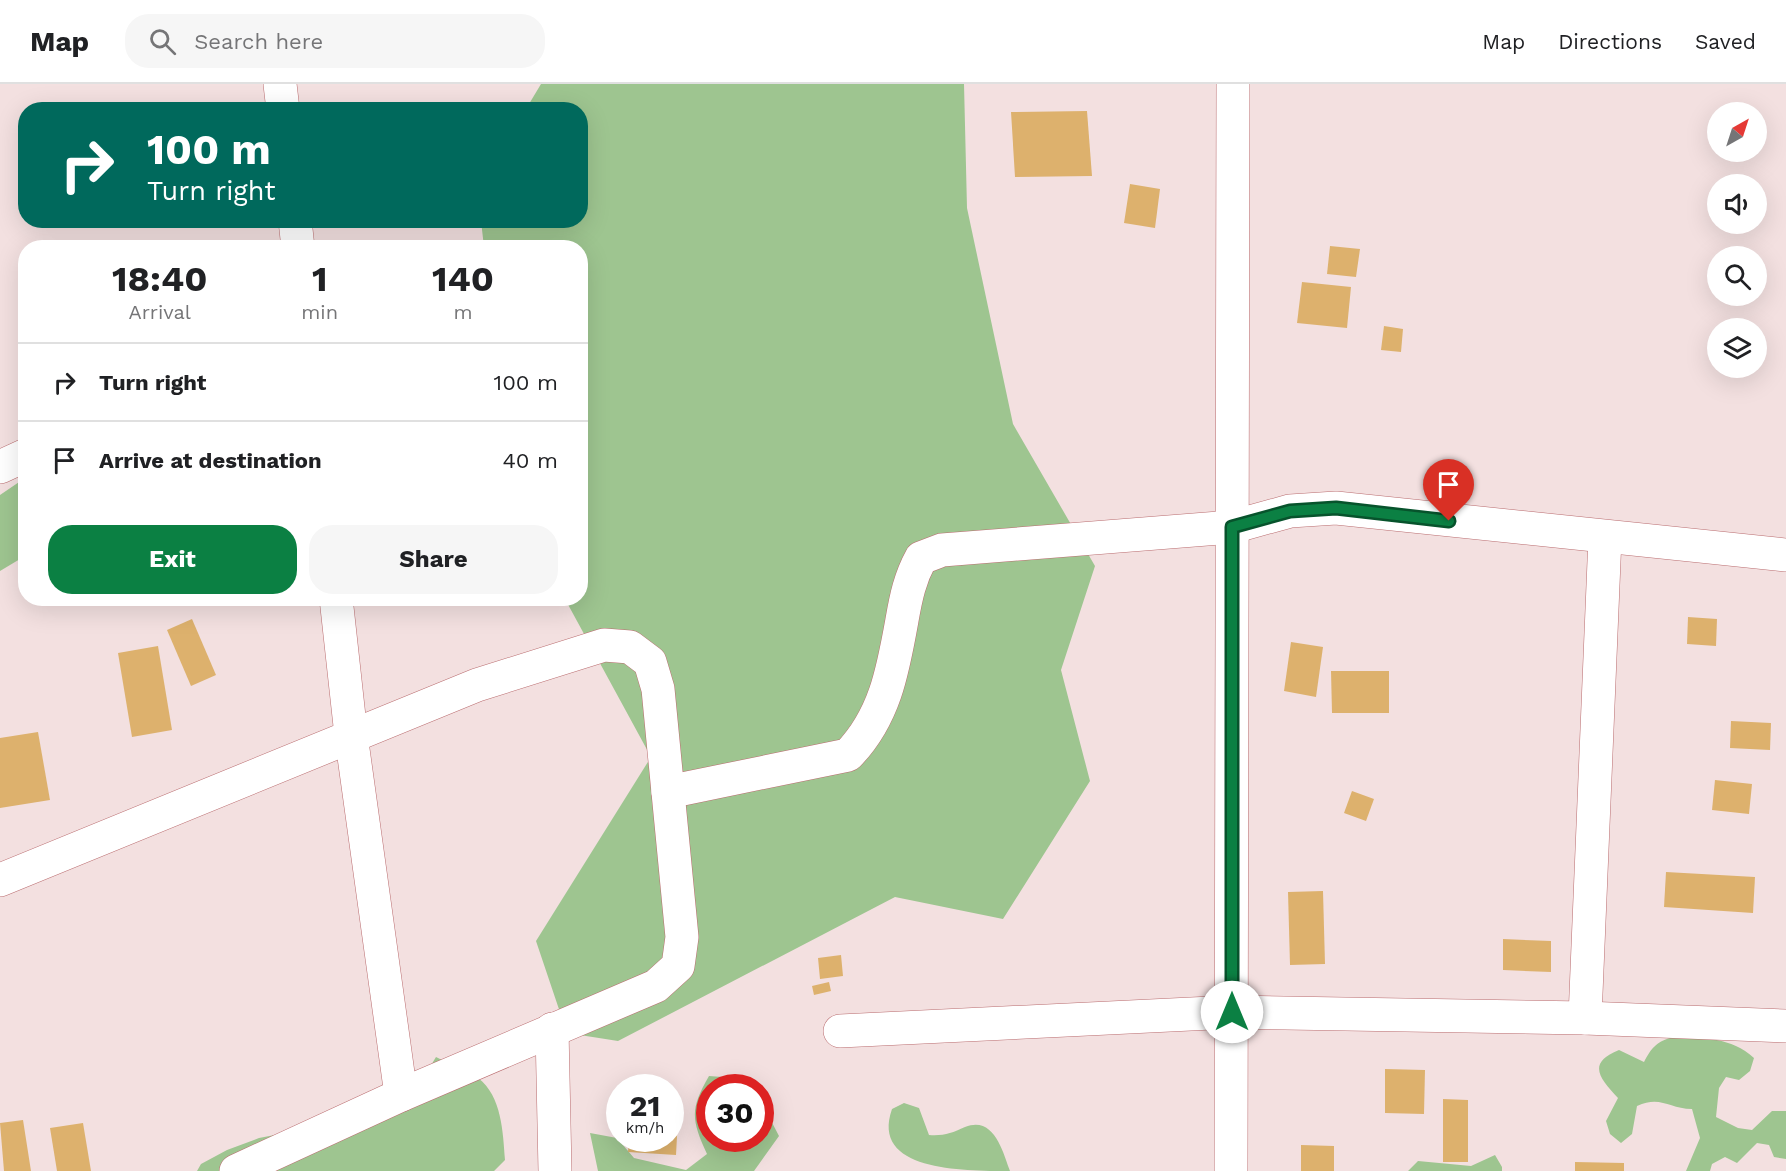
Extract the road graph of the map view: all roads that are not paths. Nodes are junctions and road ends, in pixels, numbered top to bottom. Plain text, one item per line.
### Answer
1 (280, 84) edge
2 (1233, 84) edge
3 (282, 102) edge
4 (18, 459) edge
5 (0, 467) edge
6 (1232, 527) junction
7 (1605, 537) junction
8 (1786, 555) edge
9 (337, 606) edge
10 (351, 735) junction
11 (668, 792) junction
12 (0, 880) edge
13 (1232, 1012) junction
14 (1585, 1018) junction
15 (1786, 1026) edge
16 (552, 1029) junction
17 (840, 1031) dead end
18 (400, 1095) junction
19 (236, 1171) edge
20 (555, 1171) edge
21 (1232, 1171) edge

1 - 3 street
2 - 6 street
4 - 5 street
6 - 7 street
6 - 11 street
6 - 13 street
7 - 8 street
7 - 14 street
9 - 10 street
10 - 11 street
10 - 12 street
10 - 18 street
11 - 16 street
13 - 14 street
13 - 17 street
13 - 21 street
14 - 15 street
16 - 18 street
16 - 20 street
18 - 19 street

